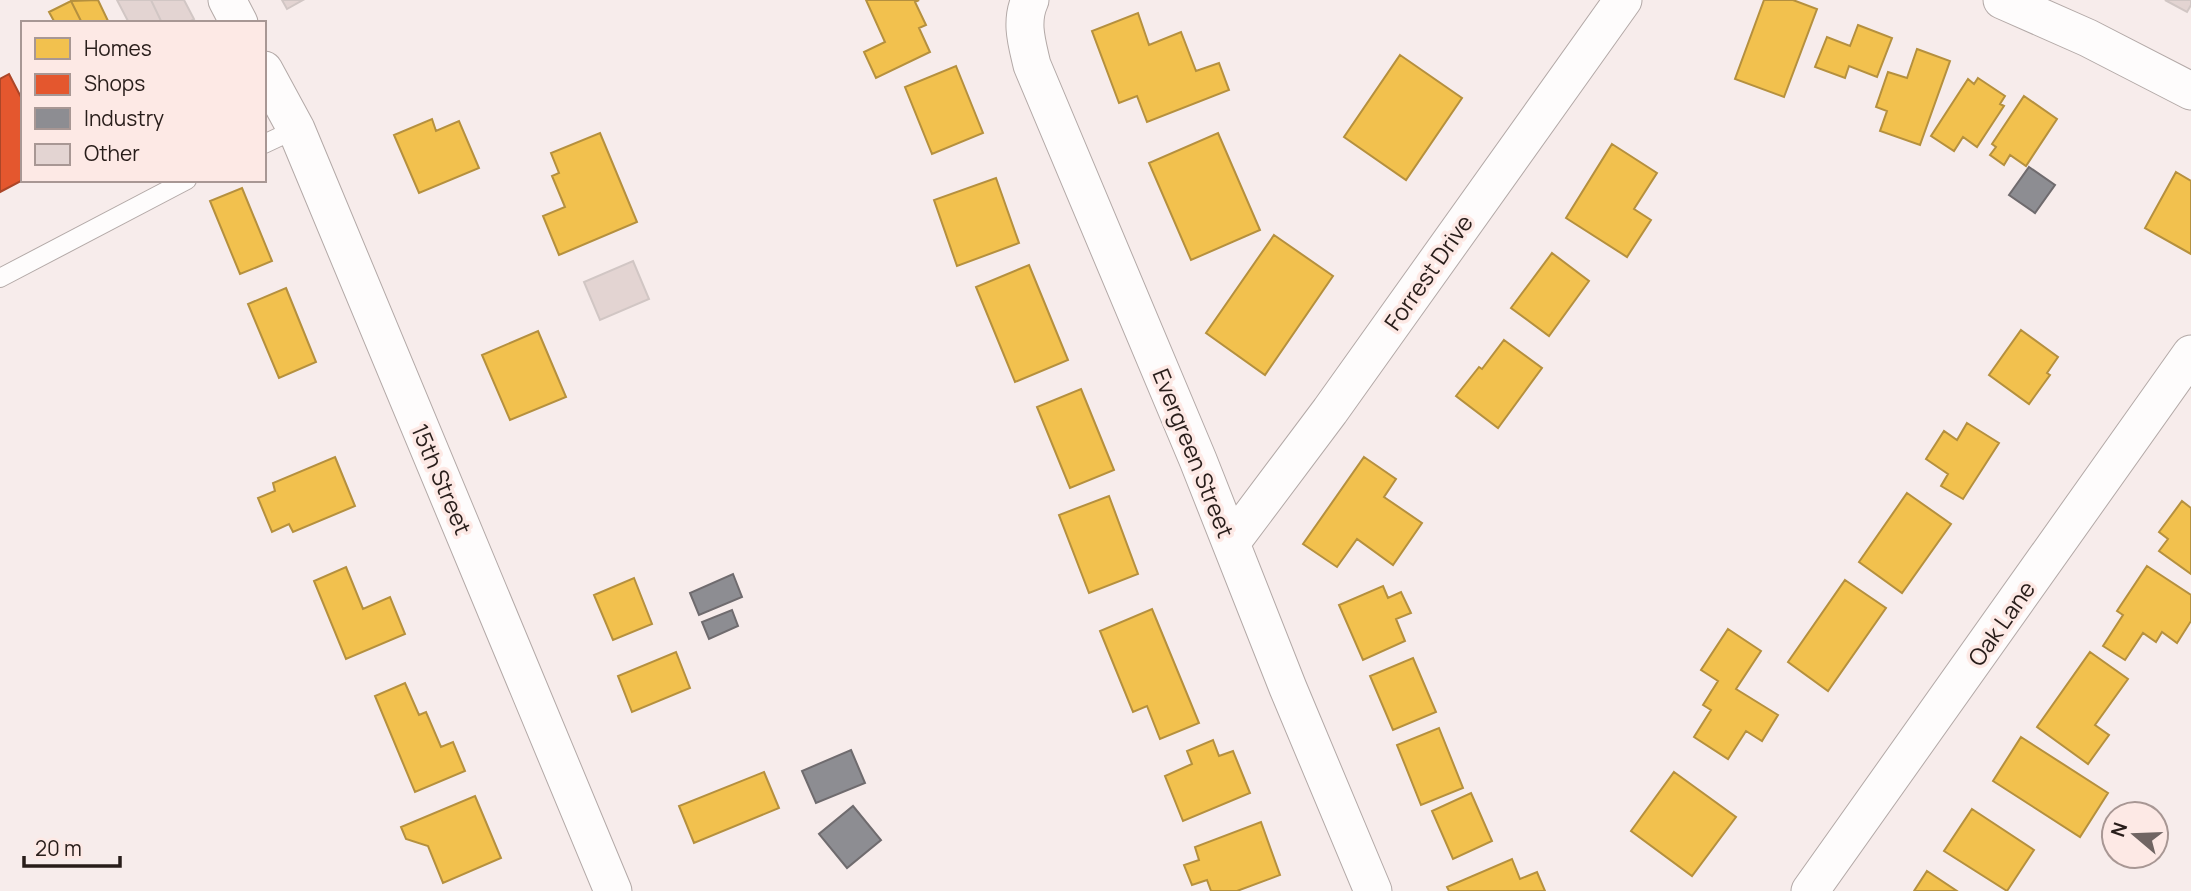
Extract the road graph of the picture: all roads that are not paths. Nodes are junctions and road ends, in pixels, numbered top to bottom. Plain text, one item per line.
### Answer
1 (227, 0) edge
2 (1623, 0) edge
3 (2002, 0) edge
4 (1027, 7) edge
5 (238, 21) edge
6 (266, 78) edge
7 (2191, 91) edge
8 (280, 136) edge
9 (183, 182) edge
10 (0, 278) edge
11 (2191, 354) edge
12 (1231, 543) junction
13 (613, 891) edge
14 (1373, 891) edge
15 (1810, 891) edge

1 - 5 street
2 - 12 street, Forrest Drive
3 - 7 street
4 - 12 street, Evergreen Street
6 - 8 street, 15th Street
8 - 13 street, 15th Street
9 - 10 lane
11 - 15 street, Oak Lane
12 - 14 street, Evergreen Street

